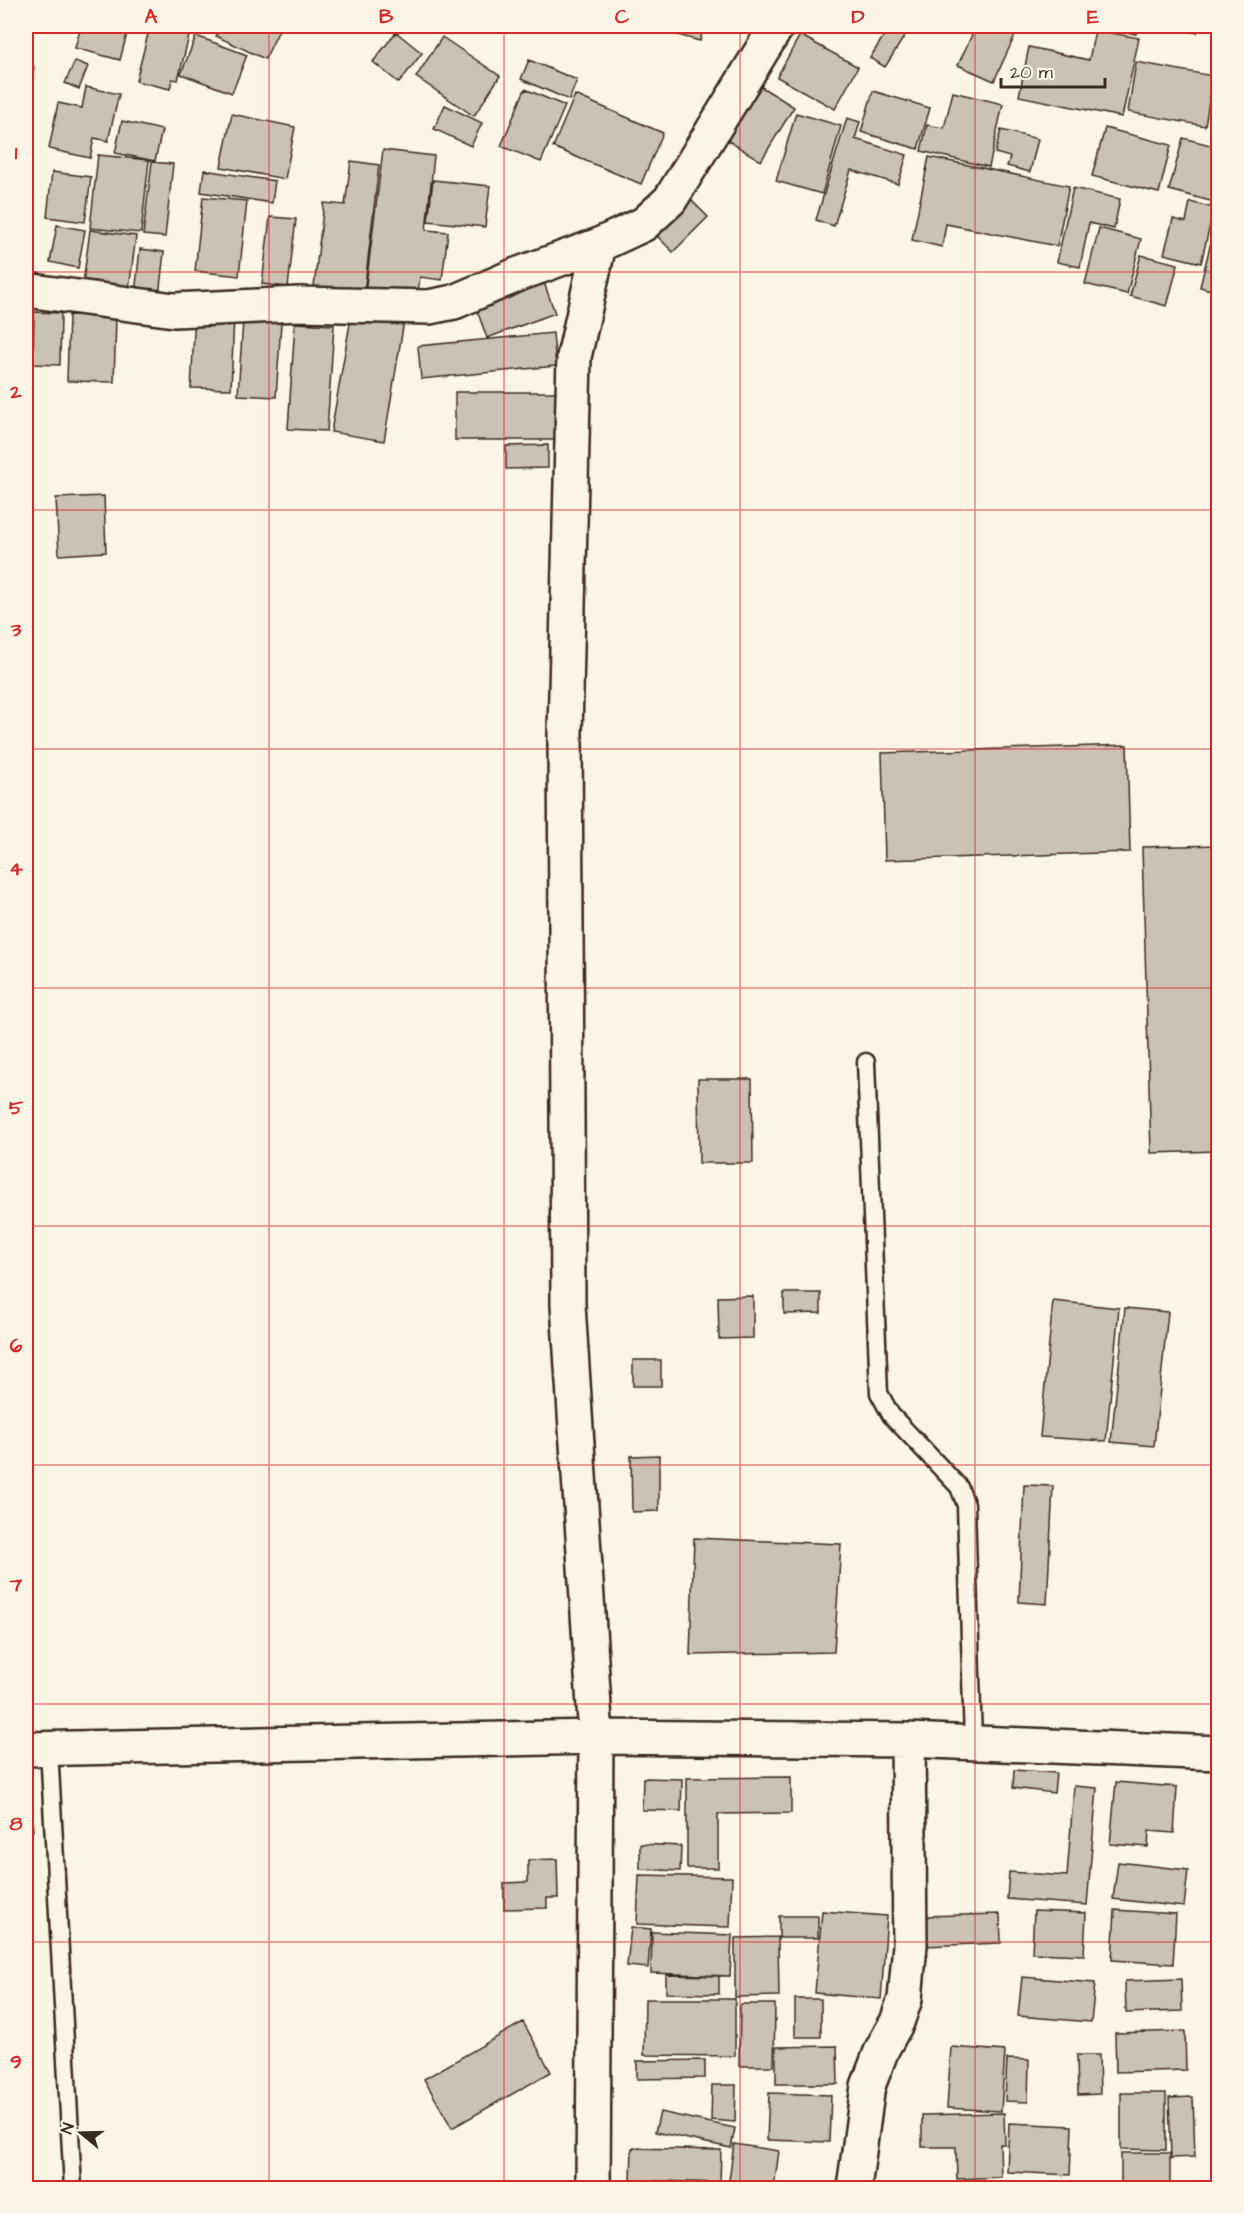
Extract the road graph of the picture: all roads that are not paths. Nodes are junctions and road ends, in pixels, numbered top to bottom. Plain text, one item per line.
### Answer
1 (777, 26) edge
2 (599, 245) junction
3 (26, 290) edge
4 (866, 1062) dead end
5 (596, 1737) junction
6 (908, 1740) junction
7 (973, 1742) junction
8 (37, 1749) edge
9 (1218, 1753) edge
10 (73, 2188) edge
11 (593, 2188) edge
12 (854, 2188) edge

1 - 2 street
2 - 3 street
2 - 5 street
4 - 7 lane
5 - 6 street
5 - 8 street
5 - 11 street
6 - 7 street
6 - 12 street
7 - 9 street
8 - 10 lane

